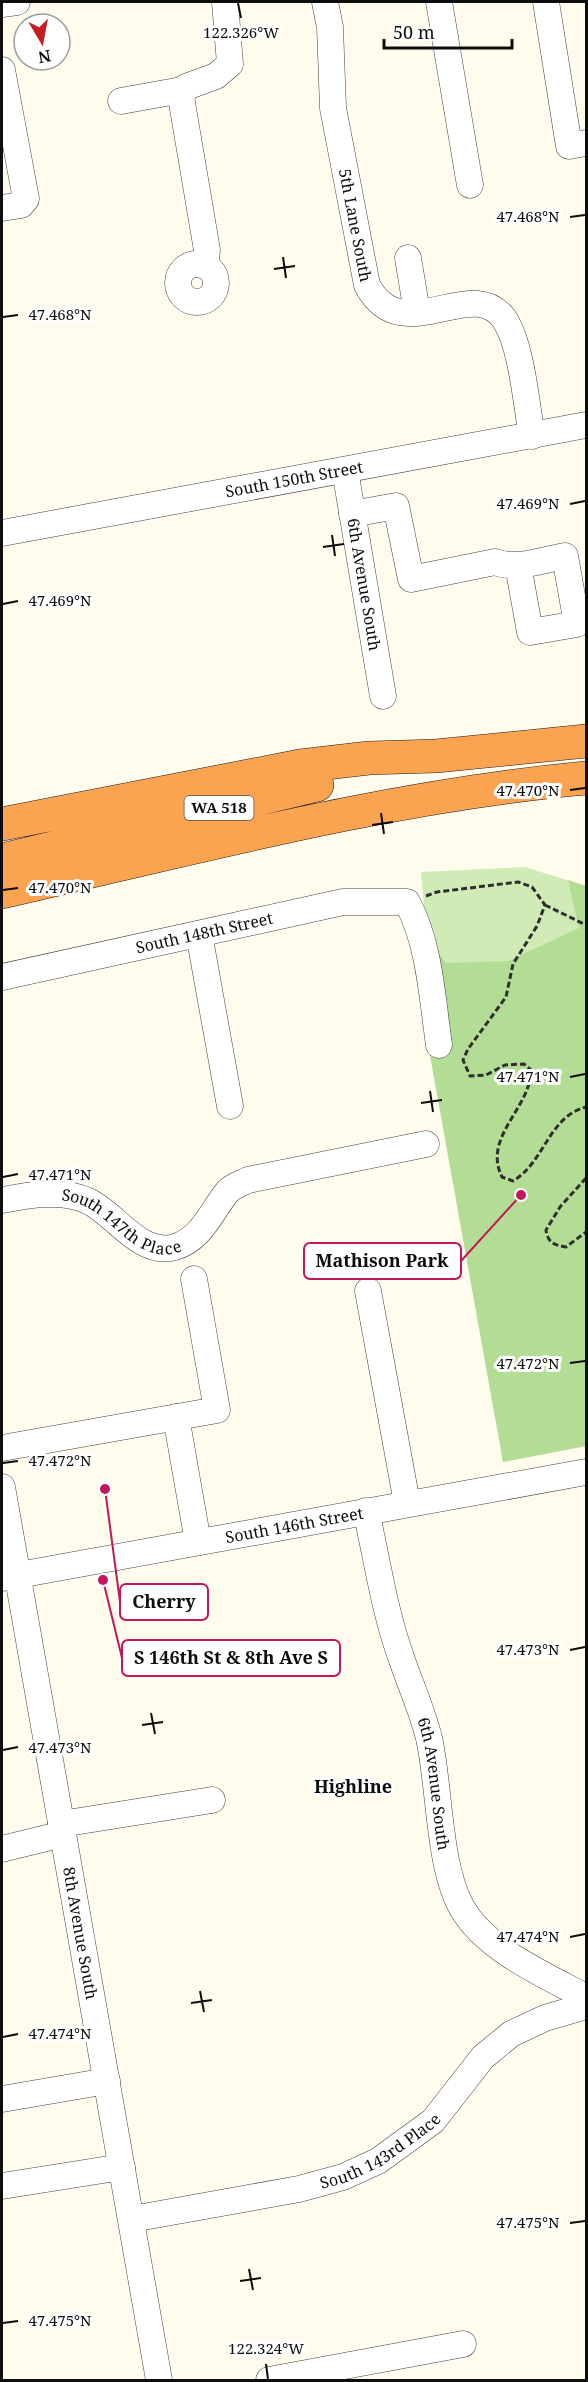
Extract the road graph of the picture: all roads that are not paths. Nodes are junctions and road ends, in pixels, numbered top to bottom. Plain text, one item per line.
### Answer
1 (17, 2) edge
2 (225, 2) edge
3 (325, 2) edge
4 (439, 2) edge
5 (546, 2) edge
6 (2, 4) edge
7 (2, 70) edge
8 (182, 90) junction
9 (121, 101) dead end
10 (586, 143) edge
11 (470, 185) dead end
12 (2, 208) edge
13 (408, 258) dead end
14 (205, 266) dead end
15 (417, 312) junction
16 (586, 425) edge
17 (531, 436) junction
18 (345, 470) junction
19 (352, 514) junction
20 (2, 532) edge
21 (518, 565) dead end
22 (383, 696) dead end
23 (586, 741) edge
24 (436, 756) junction
25 (586, 778) edge
26 (2, 825) edge
27 (2, 860) edge
28 (2, 892) edge
29 (199, 934) junction
30 (2, 977) edge
31 (439, 1045) dead end
32 (230, 1106) dead end
33 (426, 1144) dead end
34 (2, 1200) edge
35 (194, 1278) dead end
36 (368, 1291) dead end
37 (176, 1417) junction
38 (2, 1448) edge
39 (586, 1472) edge
40 (2, 1487) edge
41 (407, 1503) junction
42 (366, 1511) junction
43 (198, 1542) junction
44 (9, 1577) edge
45 (212, 1800) dead end
46 (62, 1829) junction
47 (2, 1849) edge
48 (586, 1997) edge
49 (586, 2006) edge
50 (107, 2081) junction
51 (2, 2099) edge
52 (122, 2167) junction
53 (2, 2186) edge
54 (132, 2219) junction
55 (463, 2344) dead end
56 (159, 2380) edge
57 (269, 2380) edge

1 - 6 street
2 - 8 street
3 - 15 street, 5th Lane South
4 - 11 street
5 - 10 street
7 - 12 street
8 - 9 street
8 - 14 street
13 - 15 street
15 - 17 street, 5th Lane South
16 - 17 street, South 150th Street
17 - 18 street, South 150th Street
18 - 19 street, 6th Avenue South
18 - 20 street, South 150th Street
19 - 21 street
19 - 22 street, 6th Avenue South
23 - 24 highway, WA 518
24 - 26 highway
24 - 27 highway, WA 518
25 - 28 highway, WA 518
29 - 30 street, South 148th Street
29 - 31 street, South 148th Street
29 - 32 street
33 - 34 street, South 147th Place
35 - 37 street
36 - 41 street
37 - 38 street
37 - 43 street
39 - 41 street, South 146th Street
40 - 44 street, 8th Avenue South
41 - 42 street, South 146th Street
42 - 43 street, South 146th Street
42 - 48 street, 6th Avenue South
43 - 44 street, South 146th Street
44 - 46 street, 8th Avenue South
45 - 46 street
46 - 47 street
46 - 50 street, 8th Avenue South
49 - 54 street, South 143rd Place
50 - 51 street
50 - 52 street, 8th Avenue South
52 - 53 street
52 - 54 street, 8th Avenue South
54 - 56 street, 8th Avenue South
55 - 57 street

